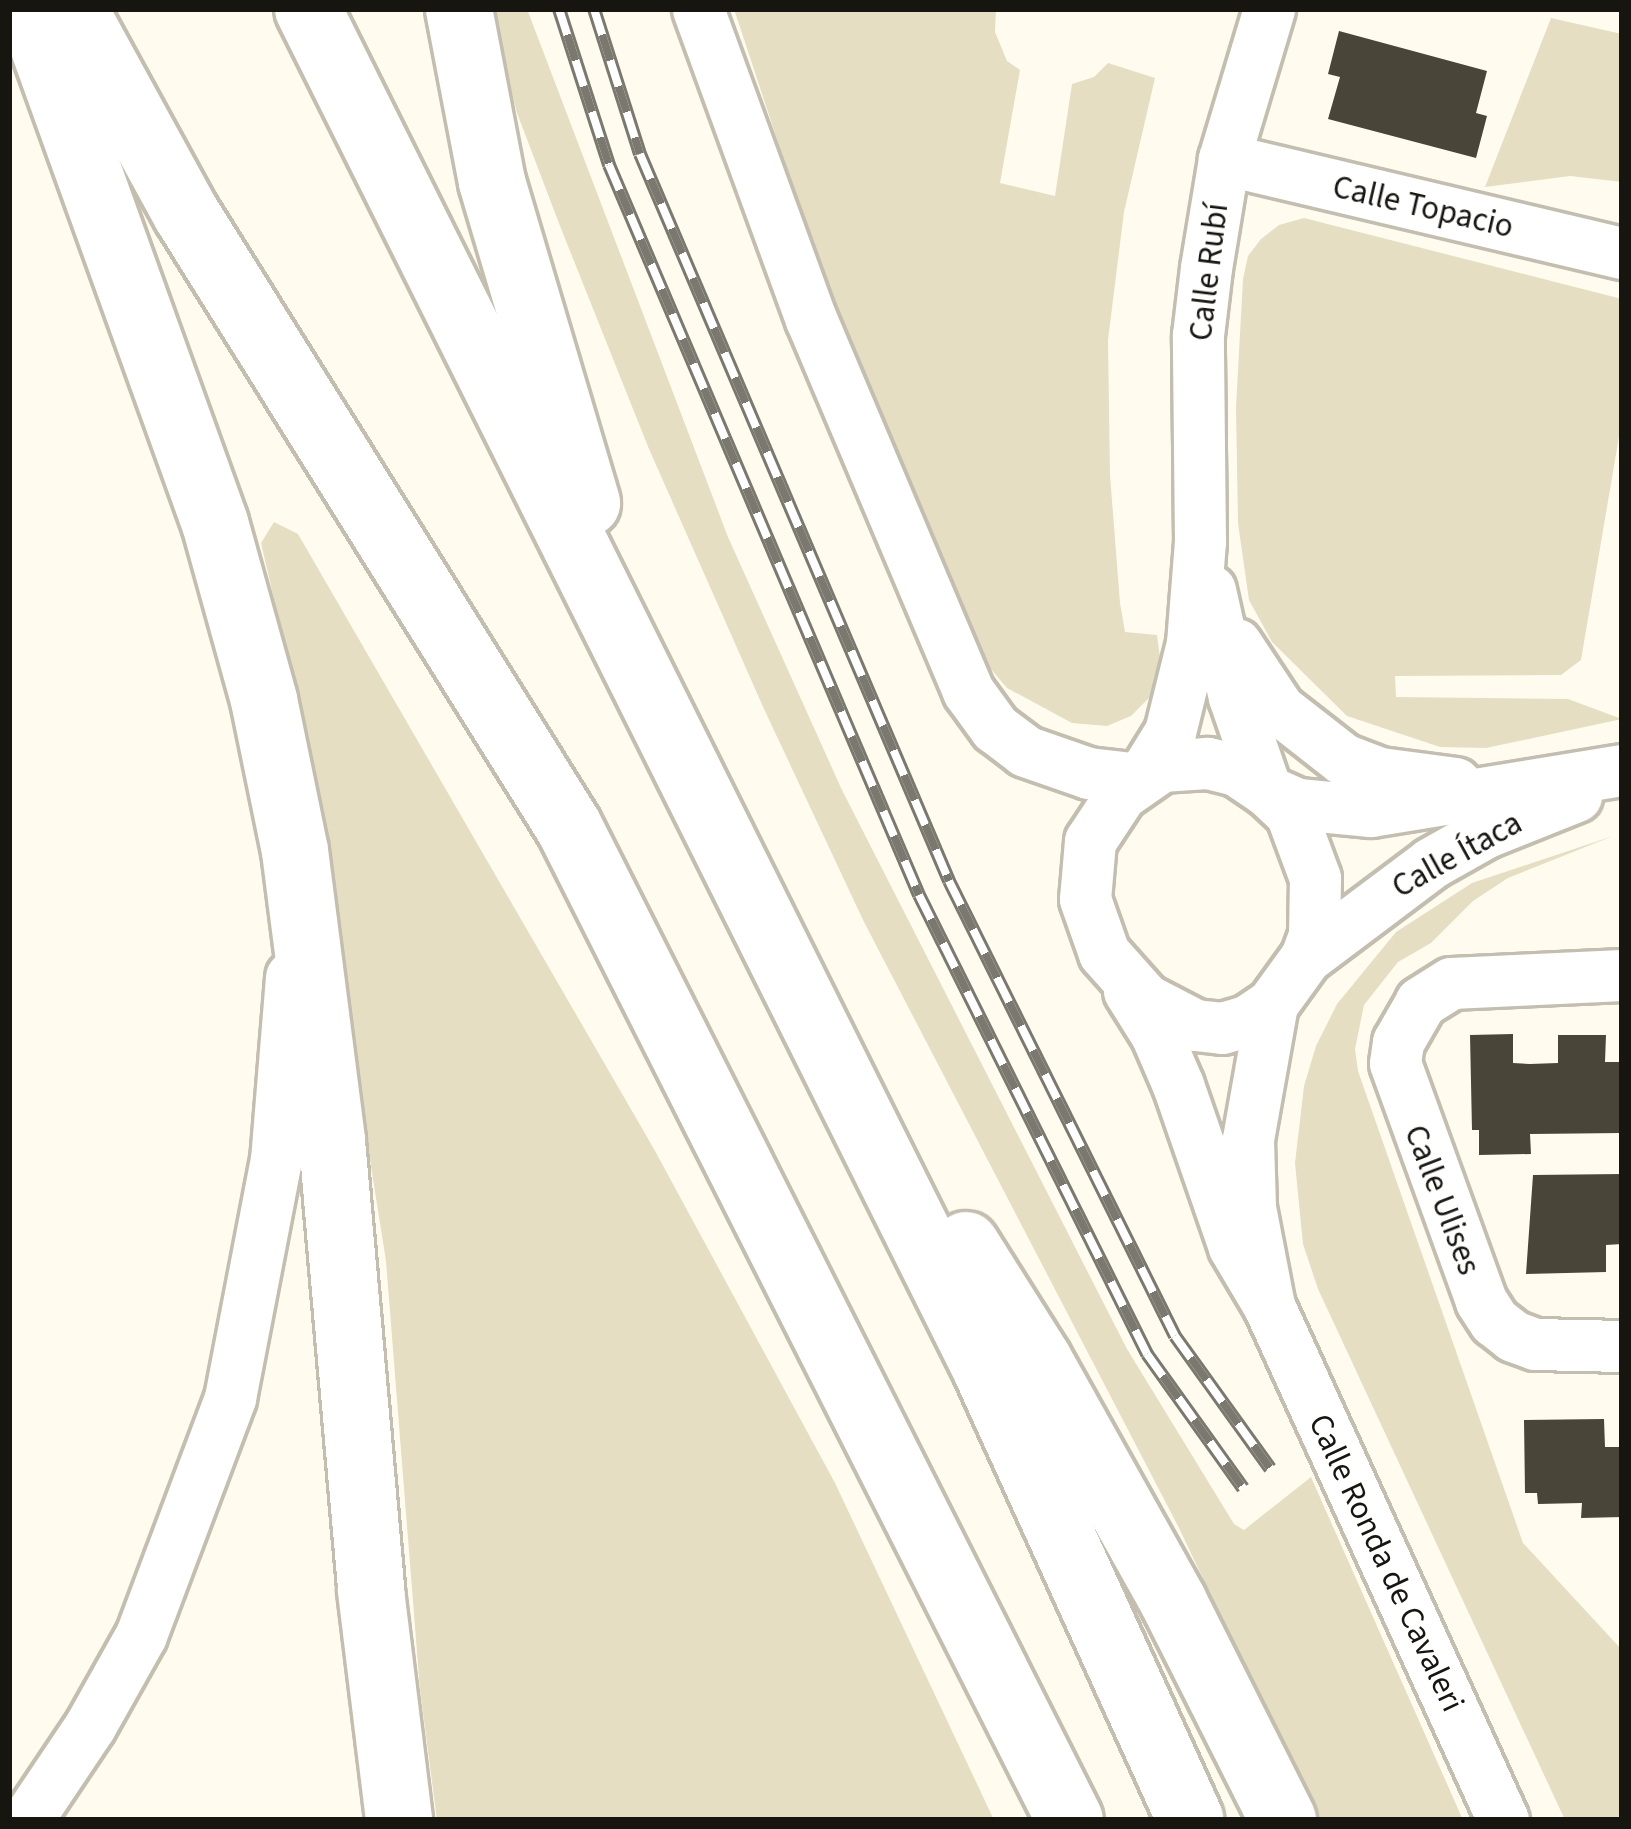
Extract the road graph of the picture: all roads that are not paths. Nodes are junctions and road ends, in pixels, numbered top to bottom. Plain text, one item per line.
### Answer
1 (30, 9) edge
2 (74, 9) edge
3 (308, 9) edge
4 (459, 9) edge
5 (698, 9) edge
6 (1269, 9) edge
7 (1225, 159) junction
8 (1622, 253) edge
9 (1200, 542) junction
10 (1213, 604) junction
11 (638, 673) junction
12 (1622, 774) edge
13 (1141, 778) junction
14 (1503, 787) junction
15 (1266, 790) junction
16 (295, 850) junction
17 (1306, 958) junction
18 (1622, 975) edge
19 (1121, 978) junction
20 (797, 983) junction
21 (1273, 1004) junction
22 (1269, 1306) junction
23 (1622, 1346) edge
24 (27, 1820) edge
25 (399, 1820) edge
26 (1070, 1820) edge
27 (1192, 1820) edge
28 (1282, 1820) edge
29 (1503, 1820) edge

1 - 16 main road
2 - 26 main road
3 - 11 main road
4 - 11 main road
5 - 13 street
6 - 7 street, Calle Rubí
7 - 8 street, Calle Topacio
7 - 9 street, Calle Rubí
9 - 10 street, Calle Rubí
9 - 13 street, Calle Rubí
10 - 14 street
10 - 15 street, Calle Rubí
11 - 20 main road
12 - 14 street, Calle Ítaca
12 - 17 street, Calle Ítaca
13 - 15 street
13 - 19 street
14 - 15 street, Calle Ítaca
15 - 17 street
16 - 24 street
16 - 25 main road
17 - 21 street
18 - 23 street, Calle Ulises
19 - 21 street
19 - 22 street, Calle Ronda de Cavaleri
20 - 27 main road
20 - 28 main road
21 - 22 street, Calle Ronda de Cavaleri
22 - 29 street, Calle Ronda de Cavaleri

